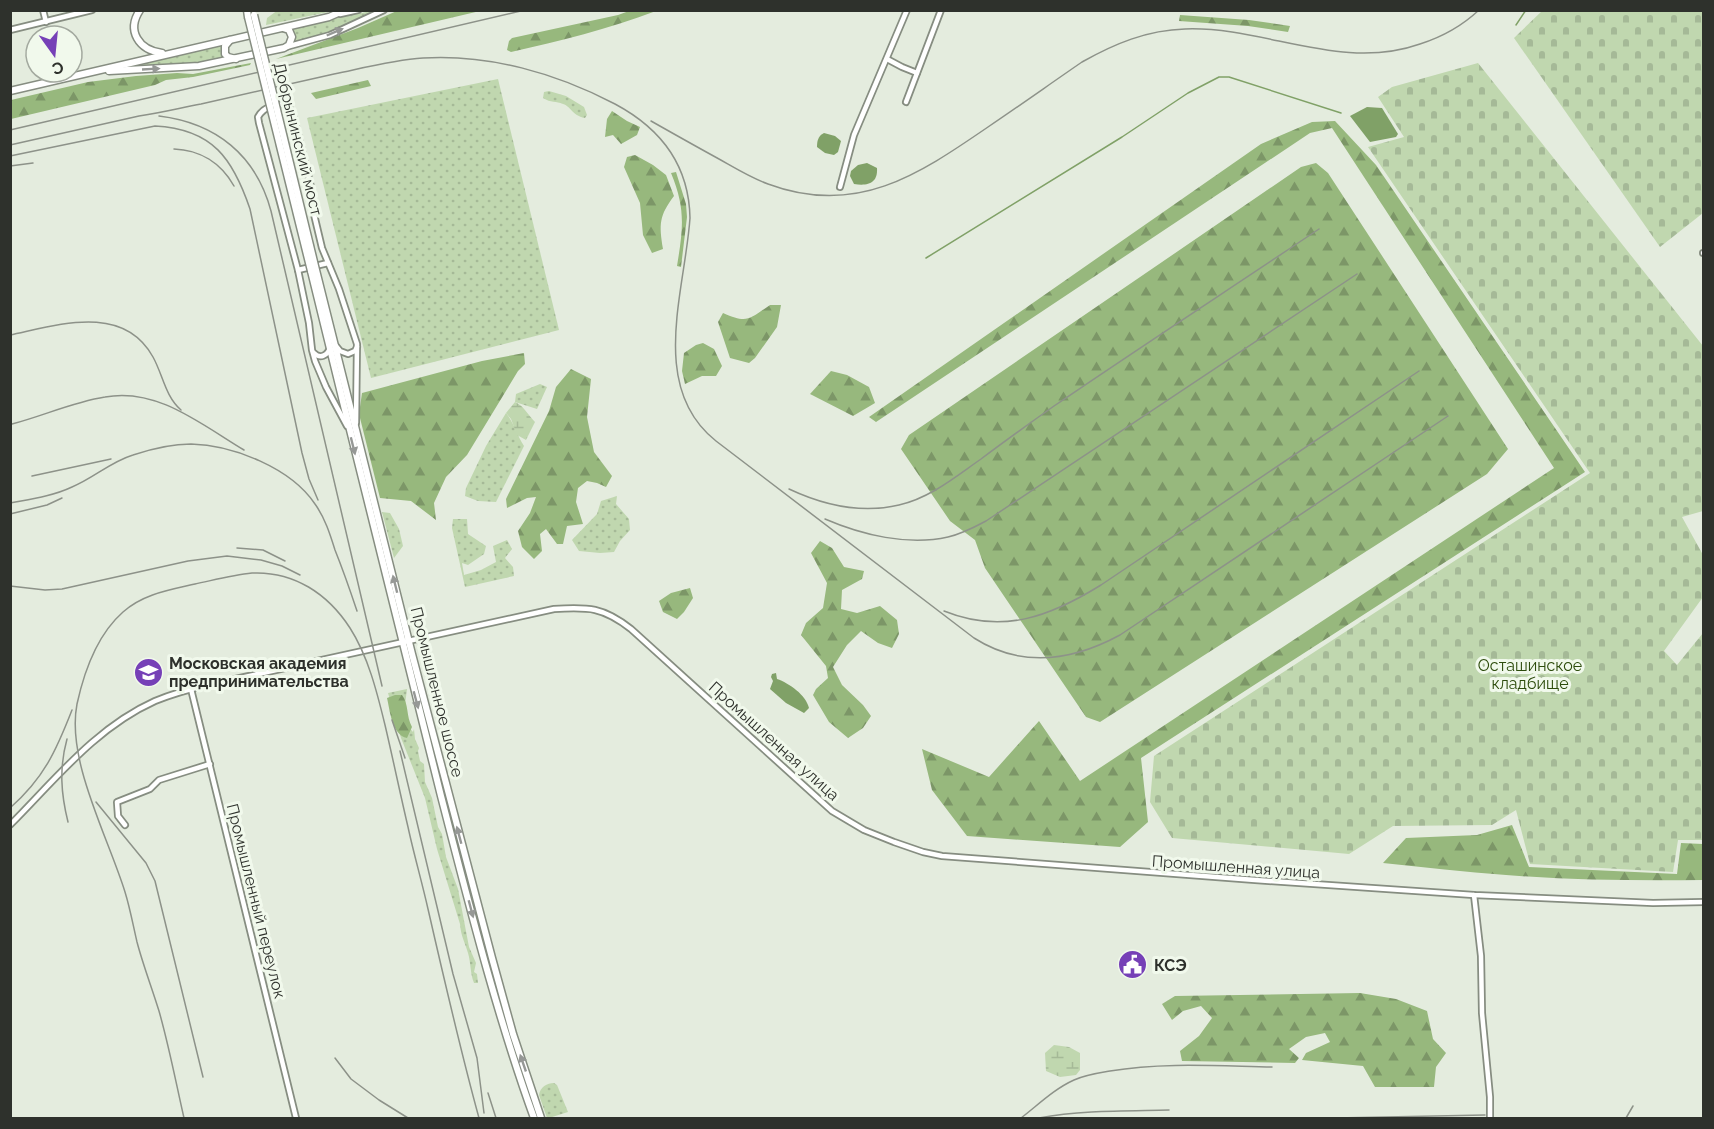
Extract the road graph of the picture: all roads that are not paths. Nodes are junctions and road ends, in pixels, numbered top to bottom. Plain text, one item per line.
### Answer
1 (43, 10) edge
2 (92, 10) edge
3 (140, 10) edge
4 (345, 10) edge
5 (358, 10) edge
6 (384, 10) edge
7 (907, 10) edge
8 (941, 10) edge
9 (250, 12) edge
10 (329, 17) junction
11 (46, 22) junction
12 (280, 28) junction
13 (10, 30) edge
14 (231, 39) junction
15 (284, 48) junction
16 (172, 53) junction
17 (239, 59) junction
18 (887, 59) junction
19 (93, 72) junction
20 (918, 73) junction
21 (10, 91) edge
22 (906, 102) dead end
23 (840, 187) dead end
24 (328, 263) junction
25 (298, 270) junction
26 (314, 270) joint
27 (357, 344) junction
28 (333, 347) junction
29 (312, 350) junction
30 (356, 425) junction
31 (348, 428) junction
32 (409, 641) junction
33 (401, 643) junction
34 (191, 689) junction
35 (210, 764) junction
36 (10, 825) edge
37 (125, 825) dead end
38 (470, 877) junction
39 (463, 879) junction
40 (1474, 895) junction
41 (1704, 902) edge
42 (531, 1087) junction
43 (524, 1090) junction
44 (296, 1119) edge
45 (534, 1119) edge
46 (541, 1119) edge
47 (1490, 1119) edge

1 - 11 street
2 - 11 street
3 - 16 main road
4 - 10 main road
5 - 10 street
15 -> 6 street
7 - 18 street
8 - 20 street
9 - 26 main road, Добрынинский мост, bridge
10 - 12 main road
11 - 13 street
12 - 14 main road
12 - 15 main road
14 - 16 main road
14 - 17 main road
15 - 17 main road
16 - 19 main road
19 -> 17 main road
18 - 20 street
18 - 23 street
19 - 21 main road
20 - 22 street
24 - 25 street
24 - 25 street
24 - 27 street
25 - 29 street
26 - 28 main road, Промышленное шоссе
27 - 28 street
27 - 30 street
28 - 29 street
28 - 30 main road, Промышленное шоссе
28 - 31 main road, Промышленное шоссе
29 - 31 street
32 -> 30 main road, Промышленное шоссе
31 -> 33 main road, Промышленное шоссе
32 - 33 street, Промышленная улица
38 -> 32 main road, Промышленное шоссе
32 - 40 street, Промышленная улица
33 - 34 street, Промышленная улица
33 -> 39 main road, Промышленное шоссе
34 - 35 street, Промышленный переулок
34 - 36 street, Промышленная улица
35 - 37 street
35 - 44 street, Промышленный переулок
38 - 39 main road
42 -> 38 main road, Промышленное шоссе
39 -> 43 main road, Промышленное шоссе
40 - 41 street, Промышленная улица
40 - 47 street
42 - 43 main road
42 - 46 main road, Промышленное шоссе
43 - 45 main road, Промышленное шоссе

